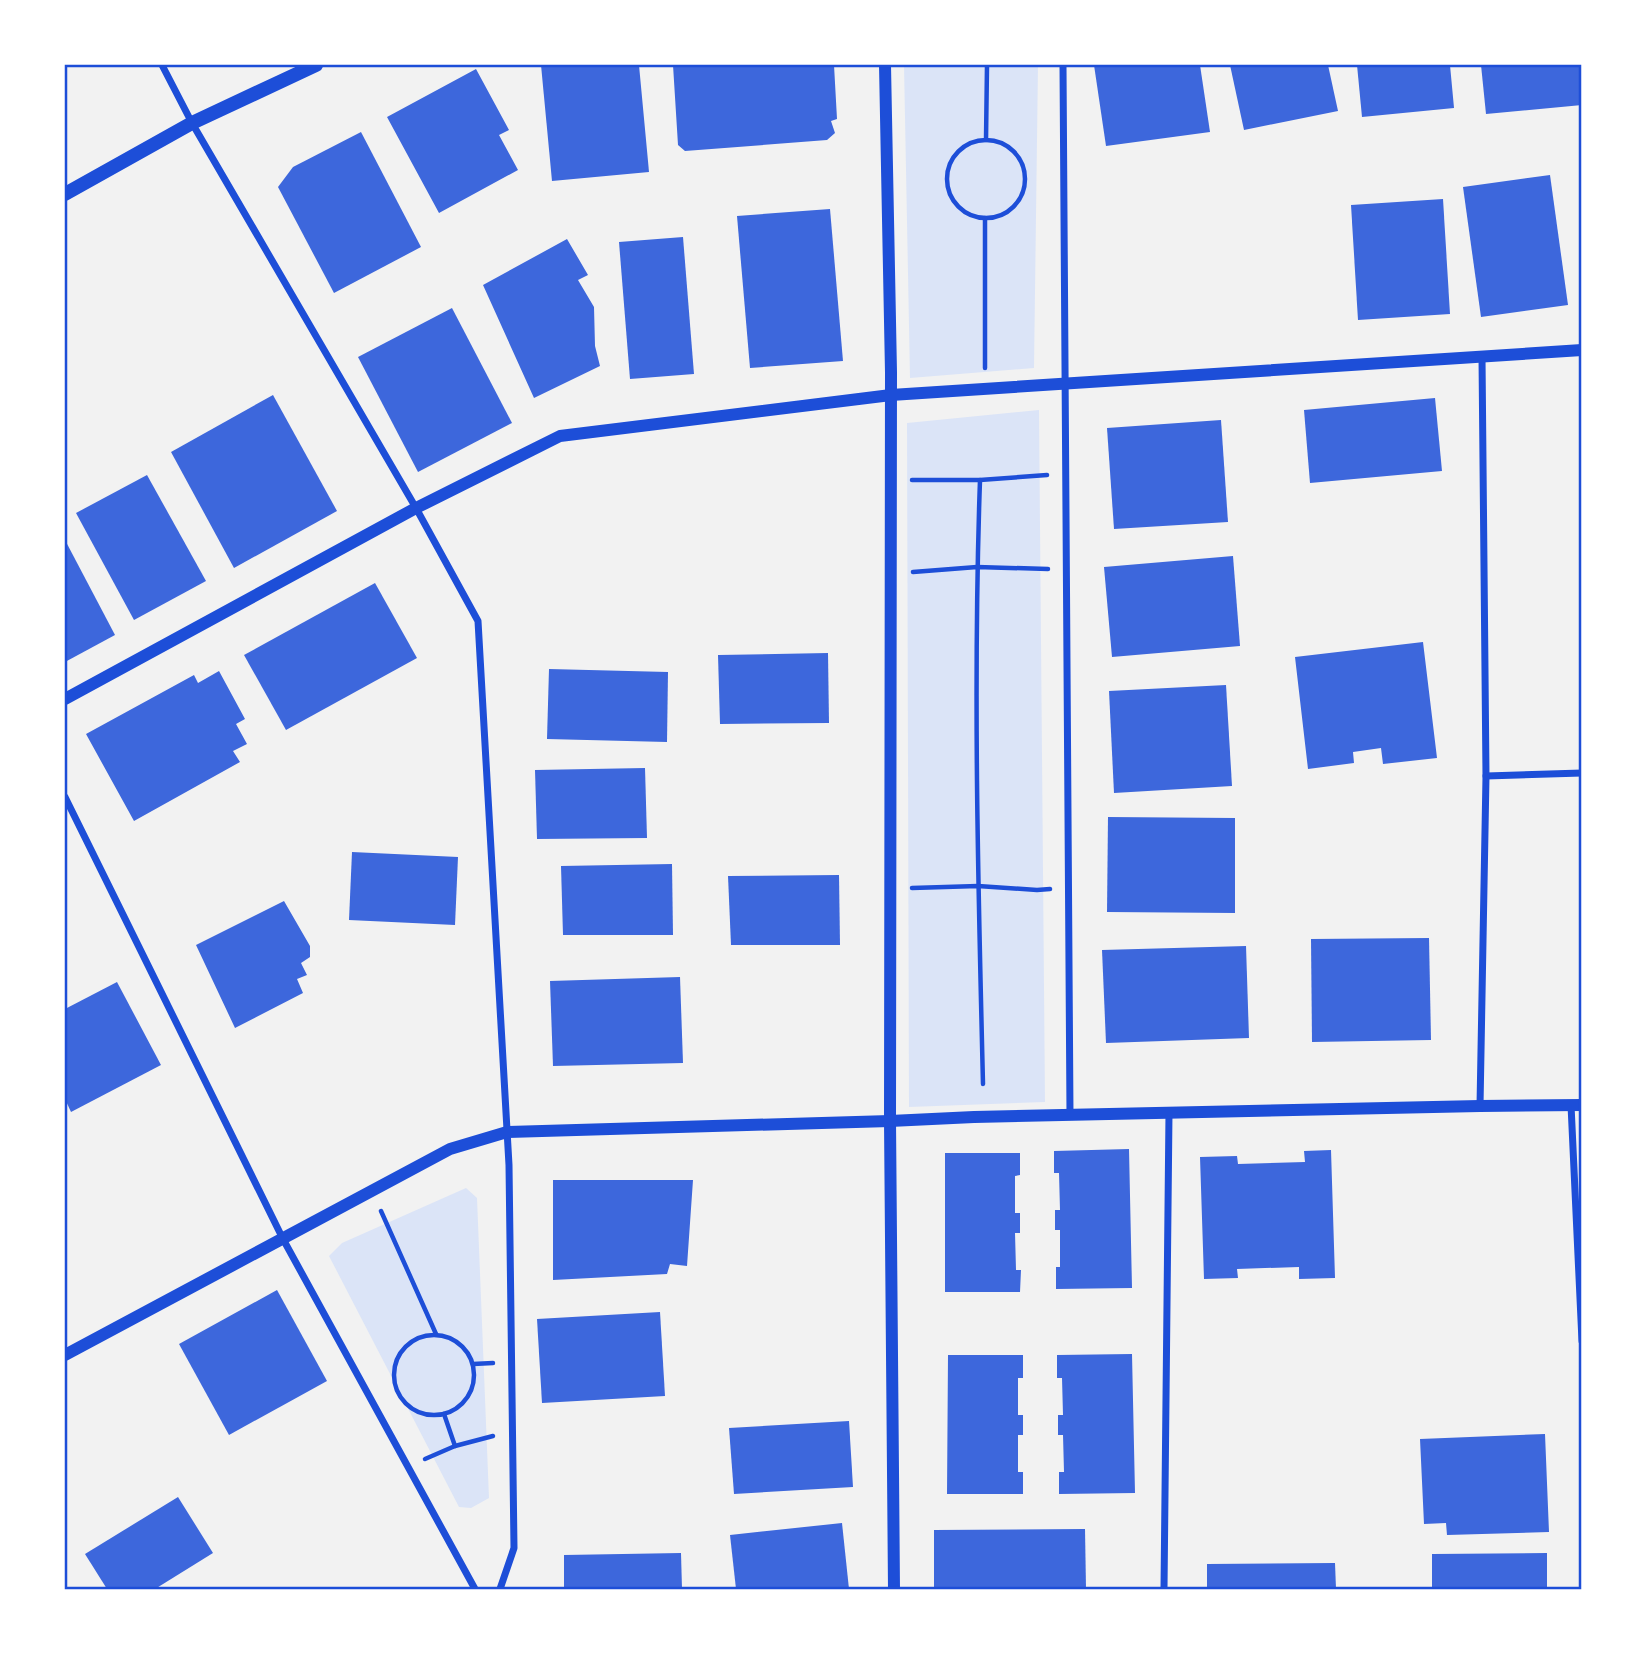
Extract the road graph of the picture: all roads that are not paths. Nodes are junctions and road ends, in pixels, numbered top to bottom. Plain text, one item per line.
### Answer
1 (162, 65) edge
2 (316, 65) edge
3 (885, 65) edge
4 (1063, 65) edge
5 (192, 123) junction
6 (65, 194) edge
7 (1582, 350) edge
8 (1482, 357) junction
9 (1065, 384) junction
10 (891, 396) junction
11 (416, 508) junction
12 (65, 699) edge
13 (1582, 773) edge
14 (1486, 776) junction
15 (65, 797) edge
16 (1577, 1105) edge
17 (1480, 1106) junction
18 (1169, 1113) junction
19 (1070, 1115) junction
20 (890, 1121) junction
21 (507, 1132) junction
22 (283, 1239) junction
23 (1582, 1341) edge
24 (65, 1355) edge
25 (475, 1589) edge
26 (500, 1589) edge
27 (894, 1589) edge
28 (1164, 1589) edge

1 - 5 street
2 - 5 main road
3 - 10 street
4 - 9 street
5 - 6 main road
5 - 11 street
7 - 8 street
8 - 9 street
8 - 14 street
9 - 10 street
9 - 19 street
10 - 11 street
10 - 20 street
11 - 12 street
11 - 21 street
13 - 14 street
14 - 17 street
15 - 22 street
16 - 17 street
16 - 23 street
17 - 18 street
18 - 19 street
18 - 28 street
19 - 20 street
20 - 21 street
20 - 27 street
21 - 22 street
21 - 26 street
22 - 24 street
22 - 25 street

